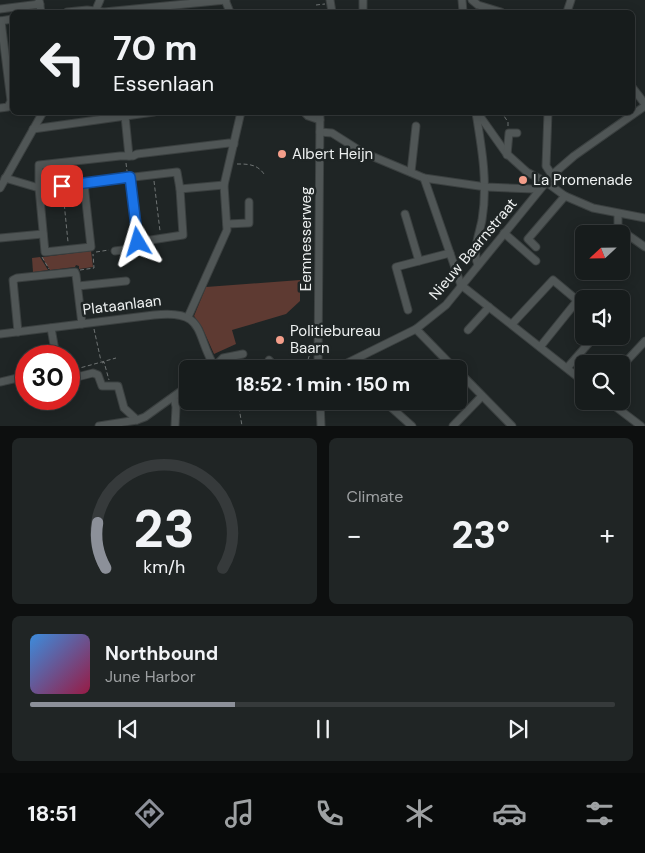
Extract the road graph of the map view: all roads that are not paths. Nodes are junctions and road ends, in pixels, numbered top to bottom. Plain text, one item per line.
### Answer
1 (225, 0) edge
2 (472, 0) edge
3 (39, 2) edge
4 (0, 9) edge
5 (139, 10) edge
6 (494, 10) edge
7 (0, 21) edge
8 (635, 90) edge
9 (10, 94) edge
10 (645, 105) edge
11 (41, 115) edge
12 (132, 115) edge
13 (240, 115) edge
14 (307, 115) edge
15 (478, 115) edge
16 (479, 115) edge
17 (548, 115) edge
18 (631, 115) edge
19 (125, 116) junction
20 (320, 116) edge
21 (416, 126) dead end
22 (33, 129) junction
23 (320, 132) junction
24 (513, 133) road end
25 (234, 144) junction
26 (508, 155) junction
27 (128, 157) junction
28 (410, 172) junction
29 (552, 174) junction
30 (129, 178) junction
31 (424, 178) junction
32 (2, 182) edge
33 (546, 182) junction
34 (84, 184) junction
35 (224, 185) junction
36 (486, 187) junction
37 (39, 188) junction
38 (180, 189) junction
39 (566, 196) junction
40 (249, 202) dead end
41 (405, 214) dead end
42 (618, 214) junction
43 (645, 218) edge
44 (227, 224) junction
45 (504, 233) junction
46 (43, 234) junction
47 (0, 238) edge
48 (138, 242) junction
49 (536, 247) dead end
50 (645, 247) edge
51 (115, 251) road end
52 (450, 253) junction
53 (419, 261) junction
54 (536, 261) dead end
55 (478, 265) junction
56 (126, 281) dead end
57 (461, 285) junction
58 (78, 286) junction
59 (575, 298) edge
60 (490, 307) junction
61 (575, 309) edge
62 (408, 310) dead end
63 (188, 316) junction
64 (82, 324) junction
65 (512, 324) junction
66 (51, 328) junction
67 (416, 329) junction
68 (468, 330) dead end
69 (18, 332) junction
70 (0, 334) edge
71 (645, 340) edge
72 (54, 345) edge
73 (587, 345) edge
74 (540, 347) junction
75 (243, 354) dead end
76 (630, 357) edge
77 (211, 360) edge
78 (220, 360) edge
79 (315, 360) edge
80 (353, 360) edge
81 (446, 360) edge
82 (567, 368) junction
83 (575, 375) edge
84 (80, 376) edge
85 (15, 379) edge
86 (467, 381) edge
87 (0, 382) edge
88 (179, 393) edge
89 (482, 396) junction
90 (174, 397) junction
91 (320, 410) edge
92 (394, 410) edge
93 (620, 410) edge
94 (137, 420) junction
95 (127, 423) edge
96 (100, 426) edge
97 (175, 426) edge
98 (321, 426) edge
99 (412, 426) edge
100 (453, 426) edge
101 (512, 426) edge
102 (641, 426) edge

1 - 5 street
2 - 6 street
3 - 4 street
7 - 9 street
8 - 10 street
11 - 22 street
12 - 19 street
13 - 25 street
14 - 20 street
15 - 36 street
16 - 26 street
17 - 29 street
18 - 29 street, Nieuw Baarnstraat
19 - 22 street
19 - 27 street
20 - 23 street, Eemnesserweg
21 - 28 street
22 - 32 street
23 - 28 street
23 - 79 street, Eemnesserweg
24 - 26 street
25 - 27 street
25 - 35 street
26 - 33 street
27 - 37 street
28 - 31 street
29 - 33 street, Nieuw Baarnstraat
30 - 34 street
30 - 38 street
30 - 48 street
31 - 36 street
31 - 52 street
32 - 37 street
33 - 36 street
33 - 39 street
33 - 45 street, Nieuw Baarnstraat
34 - 37 street
34 - 46 street
35 - 38 street
35 - 44 street
36 - 55 street
37 - 46 street
38 - 48 street
39 - 42 street
39 - 49 street
40 - 44 street
41 - 53 street
42 - 43 street
42 - 50 street
44 - 63 street
45 - 54 street
45 - 55 street, Nieuw Baarnstraat
46 - 47 street
48 - 51 street
52 - 53 street
52 - 57 street
53 - 62 street
55 - 57 street, Nieuw Baarnstraat
56 - 58 street
57 - 60 street
57 - 67 street, Nieuw Baarnstraat
58 - 64 street
58 - 69 street
59 - 65 street
60 - 65 street
60 - 68 street
61 - 74 street
63 - 64 street, Plataanlaan
63 - 77 street
64 - 66 street, Plataanlaan
65 - 74 street
66 - 69 street, Plataanlaan
66 - 72 street
67 - 80 street, Nieuw Baarnstraat
67 - 81 street
69 - 70 street, Plataanlaan
71 - 76 street
73 - 82 street
74 - 82 street
75 - 78 street
82 - 83 street
84 - 94 street
85 - 87 street
86 - 89 street
88 - 90 street
89 - 100 street
89 - 101 street
90 - 94 street
90 - 97 street
91 - 98 street
92 - 99 street
93 - 102 street
94 - 95 street
95 - 96 street

